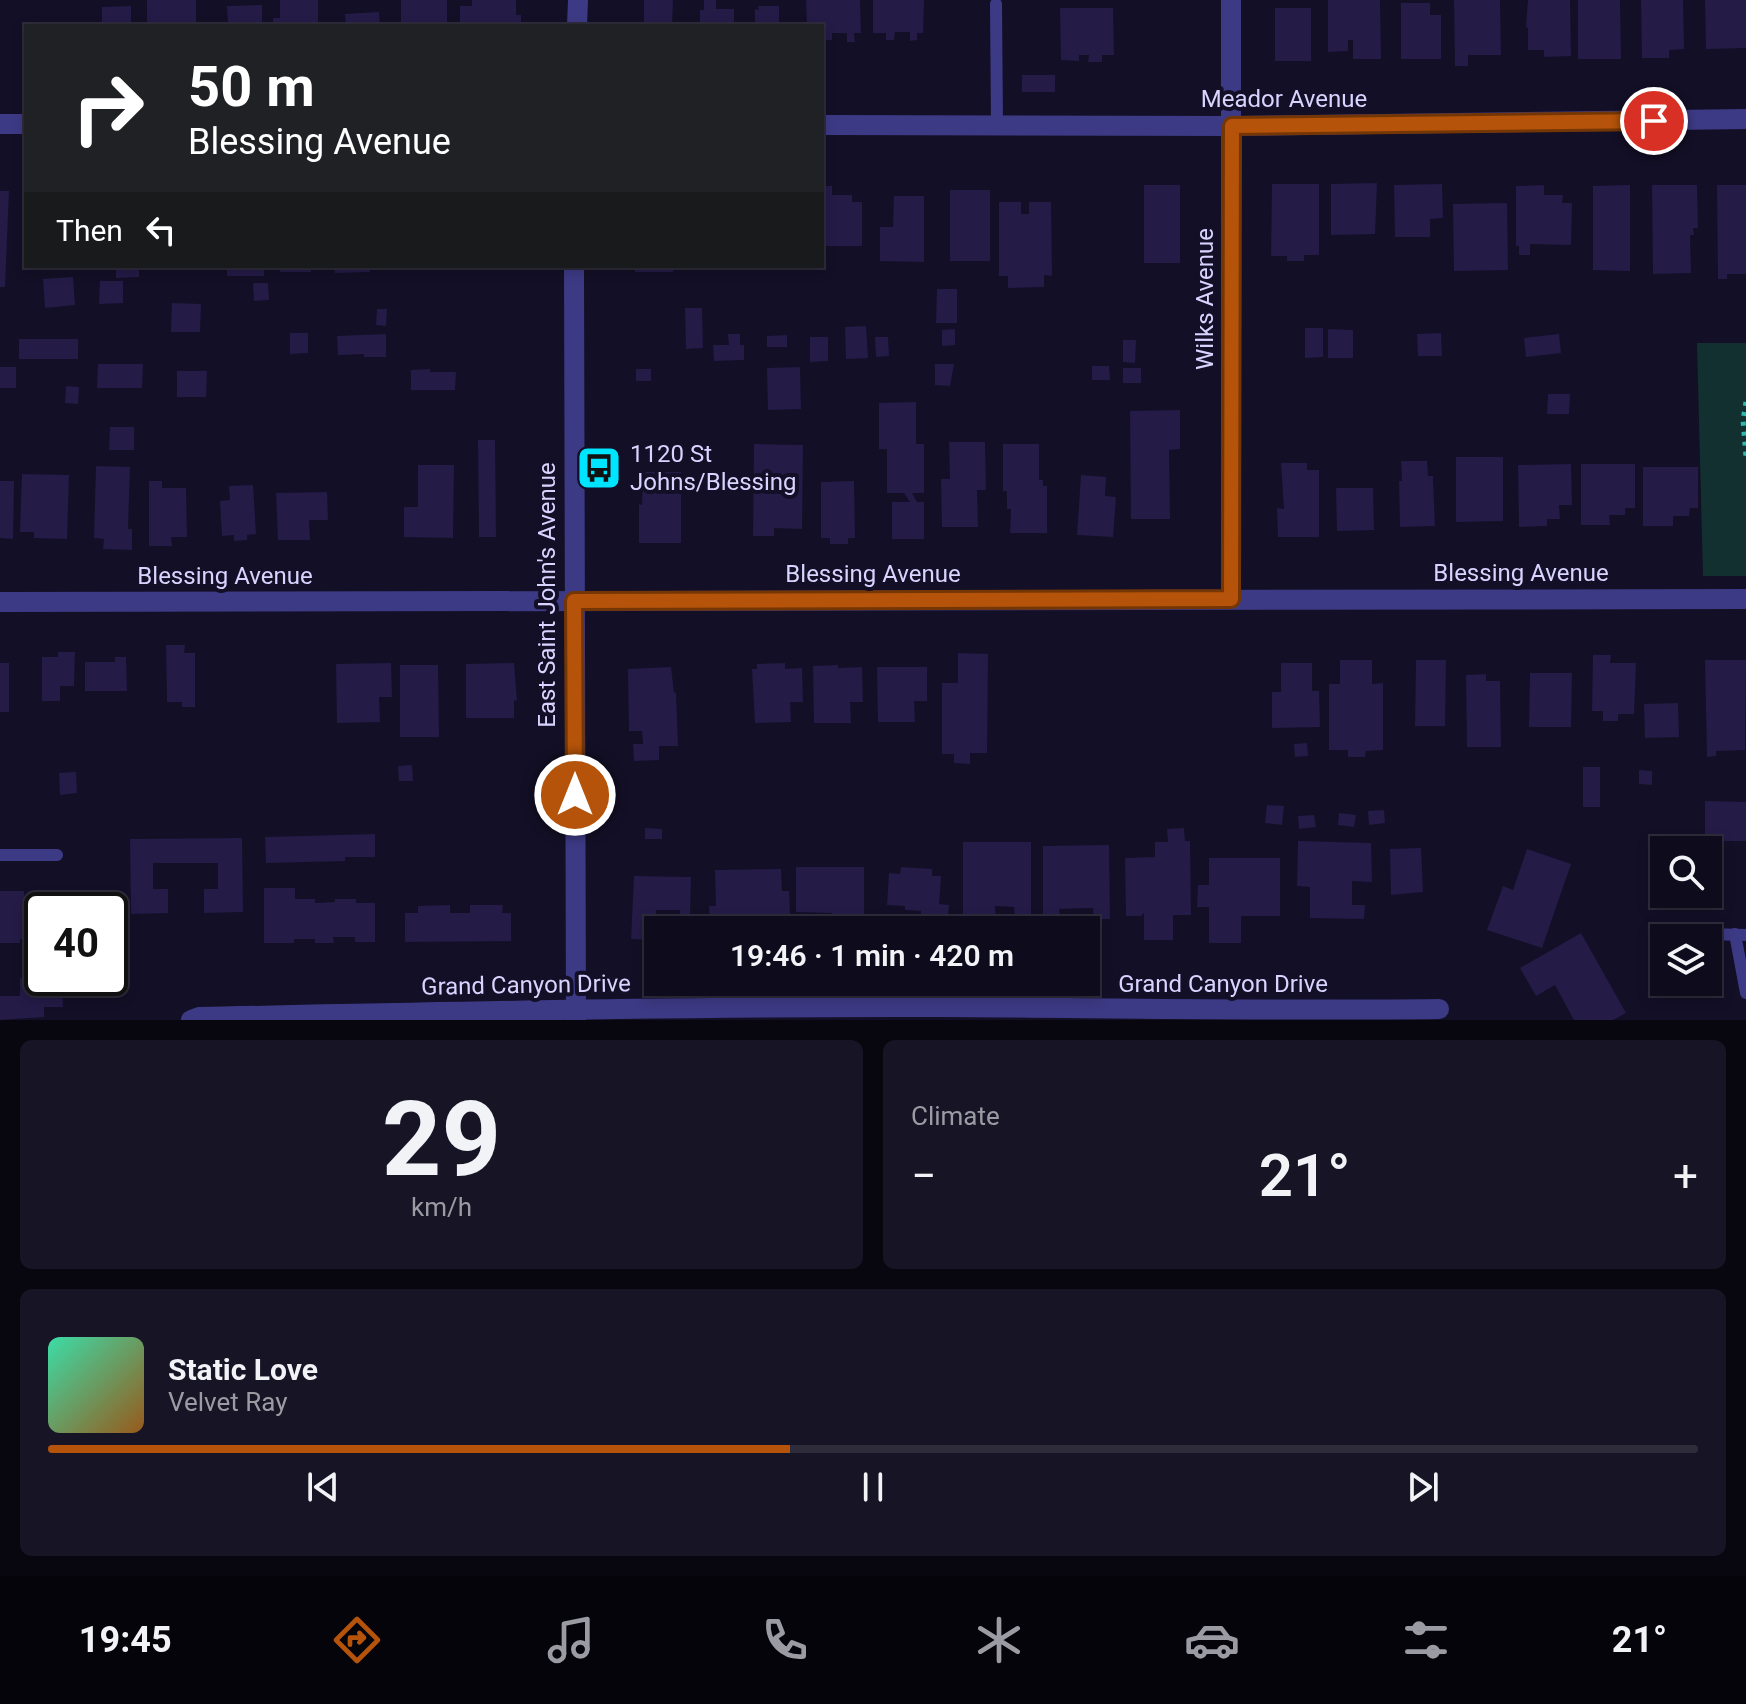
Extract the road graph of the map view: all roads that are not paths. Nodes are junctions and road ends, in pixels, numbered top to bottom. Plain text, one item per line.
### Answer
1 (578, 0) edge
2 (1231, 0) edge
3 (996, 4) dead end
4 (577, 24) edge
5 (1746, 119) edge
6 (0, 124) edge
7 (24, 124) edge
8 (824, 125) edge
9 (997, 125) junction
10 (1232, 126) junction
11 (574, 268) edge
12 (1231, 599) junction
13 (1746, 599) edge
14 (574, 601) junction
15 (0, 602) edge
16 (0, 855) edge
17 (57, 855) dead end
18 (1740, 934) edge
19 (1746, 993) edge
20 (1439, 1009) dead end
21 (945, 1013) edge
22 (576, 1015) edge
23 (1295, 1016) edge
24 (191, 1020) edge

1 - 4 street
2 - 10 street, Wilks Avenue
3 - 9 lane
5 - 10 street, Meador Avenue
6 - 7 street
8 - 9 street, Meador Avenue
9 - 10 street, Meador Avenue
10 - 12 street, Wilks Avenue
11 - 14 street, East Saint John's Avenue
12 - 13 street, Blessing Avenue
12 - 14 street, Blessing Avenue
14 - 15 street, Blessing Avenue
14 - 22 street, East Saint John's Avenue
16 - 17 lane
18 - 19 lane
20 - 23 street, Grand Canyon Drive
21 - 22 street, Grand Canyon Drive
21 - 23 street, Grand Canyon Drive
22 - 24 street, Grand Canyon Drive

